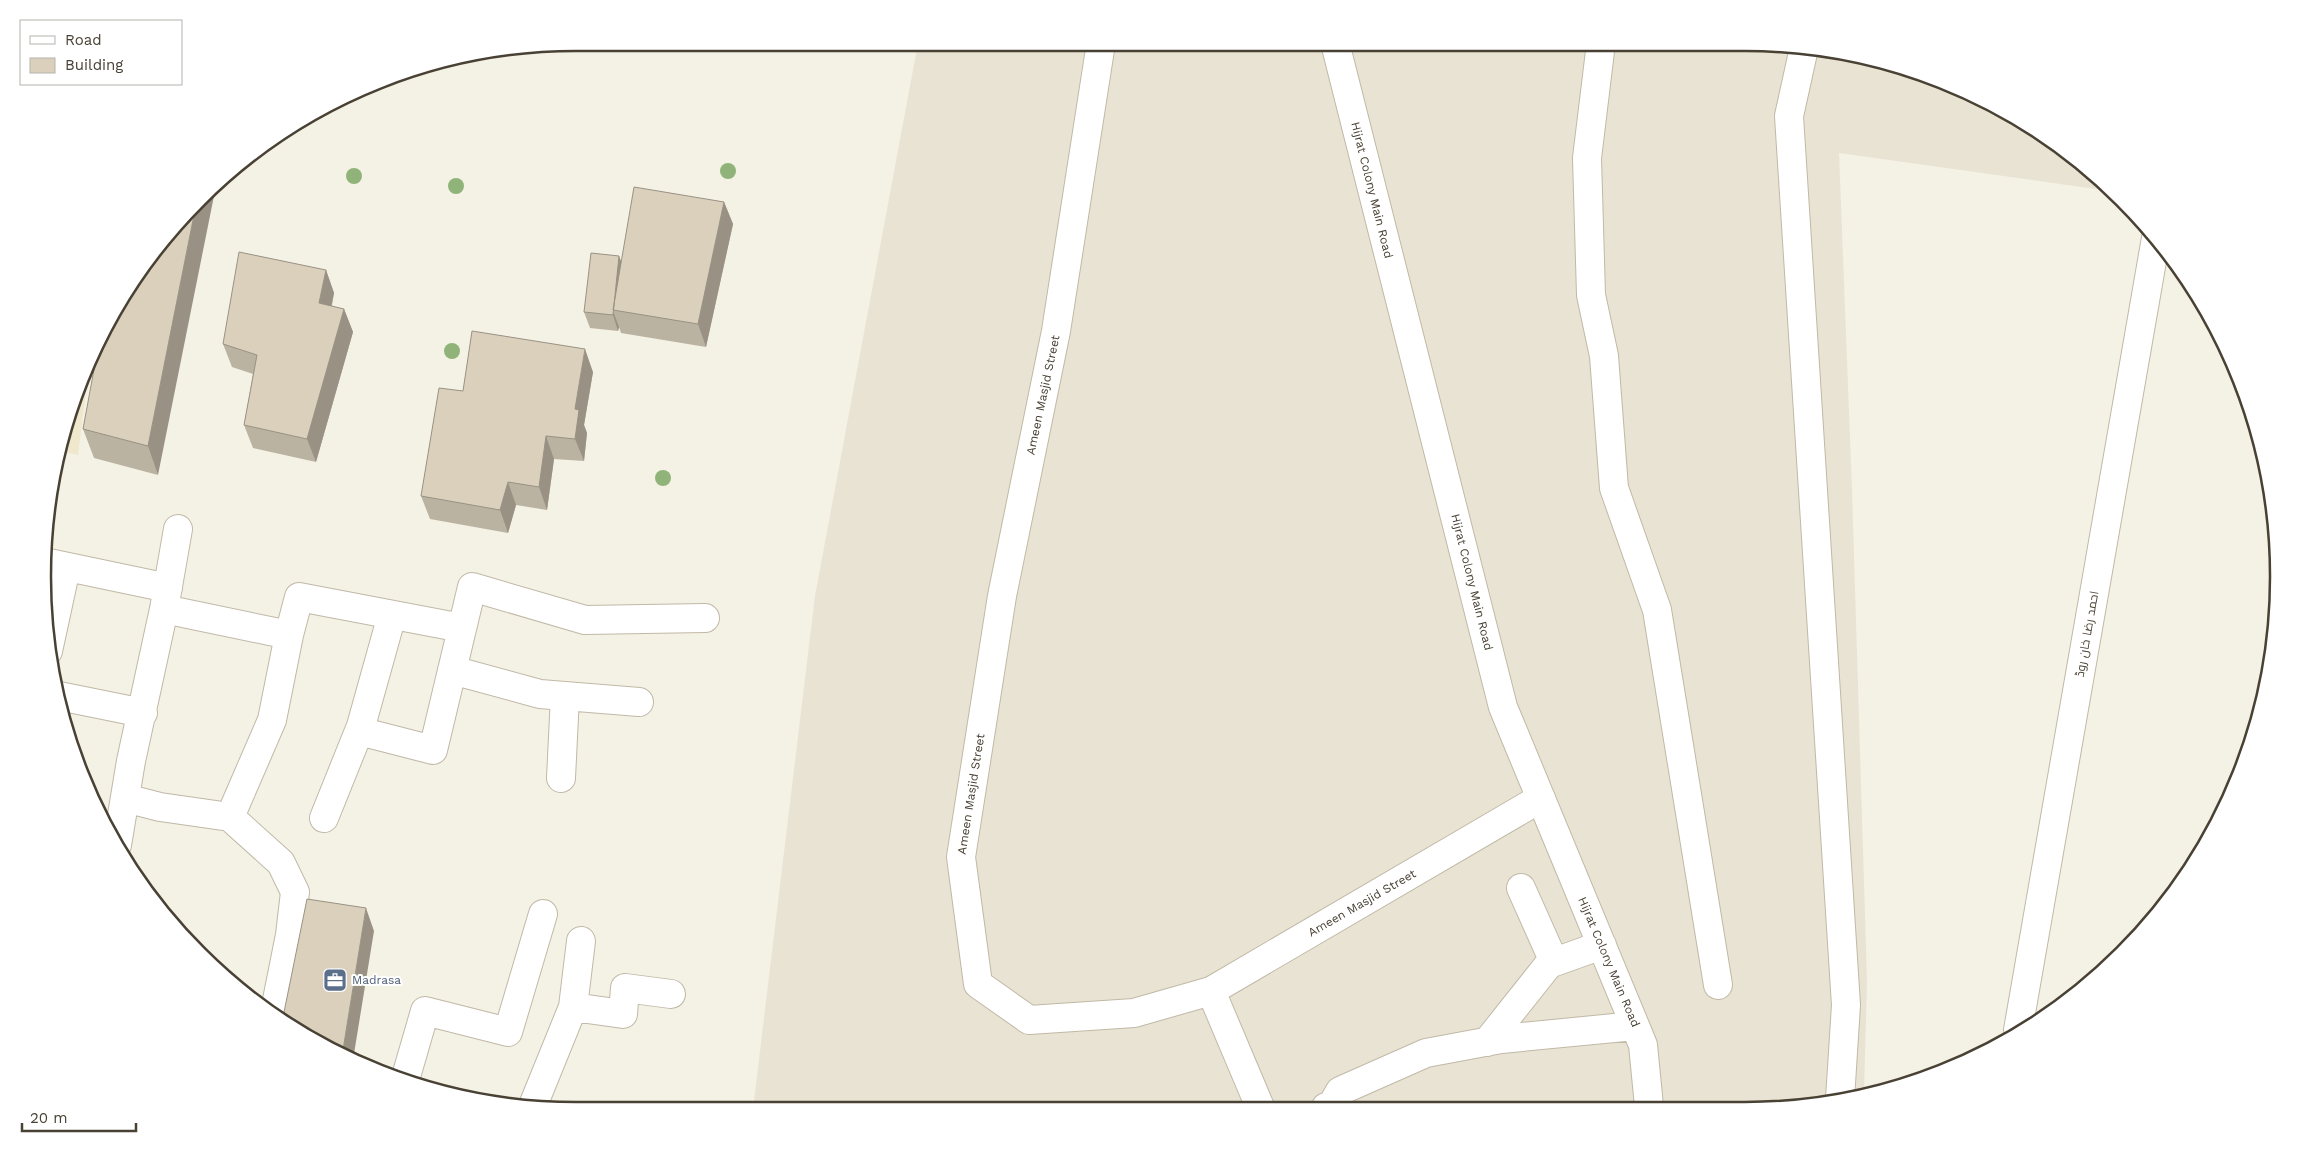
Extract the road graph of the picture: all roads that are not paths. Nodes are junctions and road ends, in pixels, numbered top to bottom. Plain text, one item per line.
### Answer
1 (1100, 51) edge
2 (1337, 51) edge
3 (1599, 51) edge
4 (1803, 55) edge
5 (2154, 249) edge
6 (178, 529) dead end
7 (55, 565) edge
8 (166, 598) junction
9 (52, 604) edge
10 (392, 615) junction
11 (705, 618) dead end
12 (462, 628) junction
13 (289, 635) junction
14 (452, 670) junction
15 (565, 696) junction
16 (65, 697) edge
17 (639, 702) dead end
18 (142, 713) junction
19 (359, 732) junction
20 (561, 778) dead end
21 (125, 798) junction
22 (1541, 798) junction
23 (230, 817) junction
24 (324, 818) dead end
25 (120, 835) edge
26 (1521, 888) dead end
27 (543, 914) dead end
28 (581, 941) dead end
29 (1602, 945) junction
30 (1554, 962) junction
31 (1718, 985) dead end
32 (1211, 991) junction
33 (671, 994) dead end
34 (273, 1004) edge
35 (572, 1007) junction
36 (2019, 1023) edge
37 (1635, 1026) junction
38 (1487, 1042) junction
39 (407, 1074) edge
40 (1840, 1093) edge
41 (535, 1100) edge
42 (1257, 1102) edge
43 (1334, 1102) edge
44 (1649, 1102) edge

1 - 32 street, Ameen Masjid Street
2 - 22 street, Hijrat Colony Main Road
3 - 31 street
4 - 40 street
5 - 36 street, احمد رضا خان روڈ
6 - 8 street
7 - 8 street
7 - 9 street
8 - 13 street
8 - 18 street
10 - 12 street
10 - 13 street
10 - 19 street
11 - 12 street
12 - 14 street
13 - 23 street
14 - 15 street
14 - 19 street
15 - 17 street
15 - 20 street
16 - 18 street
18 - 21 street
19 - 24 street
21 - 23 street
21 - 25 street
22 - 29 street, Hijrat Colony Main Road
22 - 32 street, Ameen Masjid Street
23 - 34 street
26 - 30 street
27 - 39 street
28 - 35 street
29 - 30 street
29 - 37 street, Hijrat Colony Main Road
30 - 38 street
32 - 42 street
33 - 35 street
35 - 41 street
37 - 38 street
37 - 44 street, Hijrat Colony Main Road
38 - 43 street

